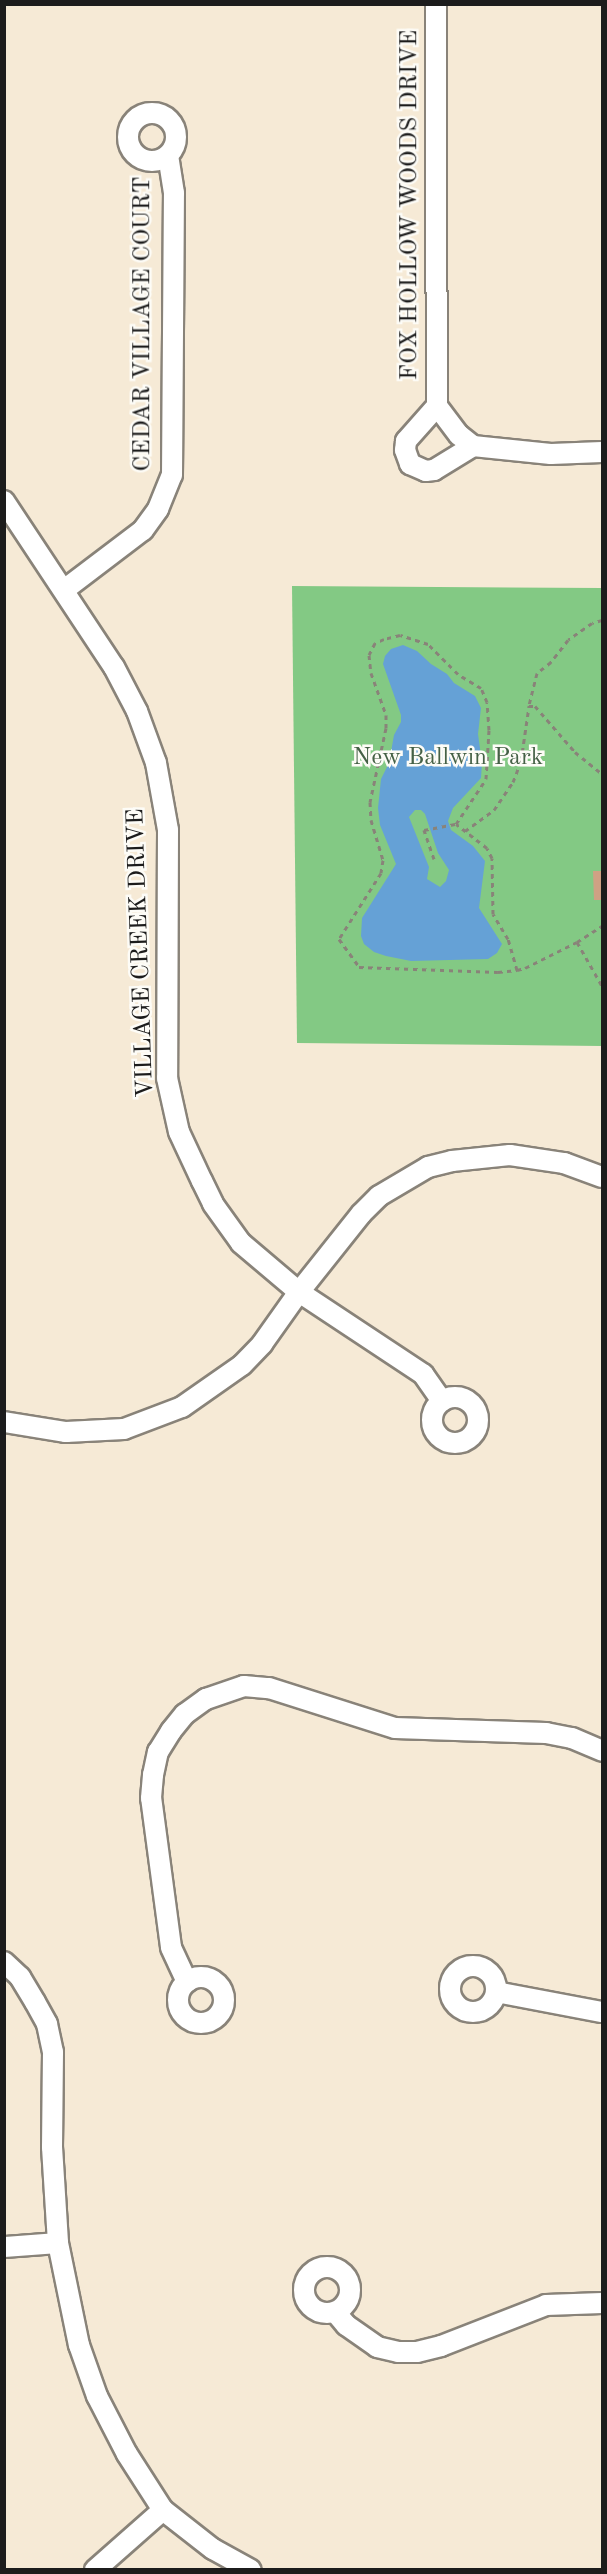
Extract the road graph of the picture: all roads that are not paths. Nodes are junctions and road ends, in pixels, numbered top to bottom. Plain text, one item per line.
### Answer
1 (436, 4) edge
2 (168, 155) dead end
3 (437, 406) junction
4 (473, 446) junction
5 (603, 452) edge
6 (4, 501) edge
7 (64, 590) junction
8 (603, 1177) edge
9 (299, 1292) junction
10 (442, 1401) dead end
11 (4, 1422) edge
12 (603, 1752) edge
13 (4, 1962) edge
14 (187, 1982) dead end
15 (496, 1992) dead end
16 (603, 2012) edge
17 (58, 2243) junction
18 (4, 2247) edge
19 (603, 2303) edge
20 (336, 2313) dead end
21 (163, 2510) junction
22 (94, 2570) edge
23 (251, 2570) edge

1 - 3 street, FOX HOLLOW WOODS DRIVE
2 - 7 street, CEDAR VILLAGE COURT
3 - 4 street, FOX HOLLOW WOODS DRIVE
3 - 4 street, FOX HOLLOW WOODS DRIVE
4 - 5 street
6 - 7 street, VILLAGE CREEK DRIVE
7 - 9 street, VILLAGE CREEK DRIVE
8 - 9 street
9 - 10 street, VILLAGE CREEK DRIVE
9 - 11 street
12 - 14 street
13 - 17 street
15 - 16 street
17 - 18 street
17 - 21 street
19 - 20 street
21 - 22 street
21 - 23 street

